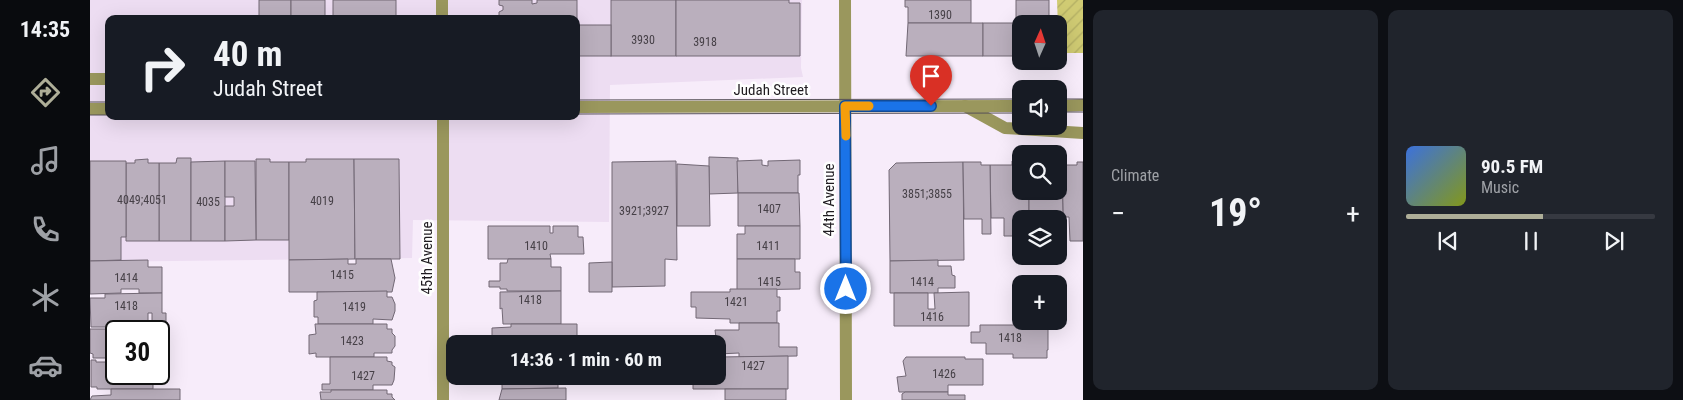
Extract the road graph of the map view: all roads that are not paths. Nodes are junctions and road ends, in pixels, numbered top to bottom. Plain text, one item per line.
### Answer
1 (442, 0) edge
2 (845, 0) edge
3 (442, 15) edge
4 (90, 79) edge
5 (105, 79) edge
6 (845, 106) junction
7 (965, 106) junction
8 (1012, 106) edge
9 (1067, 106) edge
10 (1083, 106) edge
11 (580, 107) edge
12 (90, 109) edge
13 (105, 109) edge
14 (443, 120) edge
15 (1083, 132) edge
16 (443, 400) edge
17 (846, 400) edge

1 - 3 street
2 - 6 street, 44th Avenue
4 - 5 street
6 - 7 street, Judah Street
6 - 11 street, Judah Street
6 - 17 street, 44th Avenue
7 - 8 street, Judah Street
7 - 15 street, Judah Street
9 - 10 street
12 - 13 street
14 - 16 street, 45th Avenue

